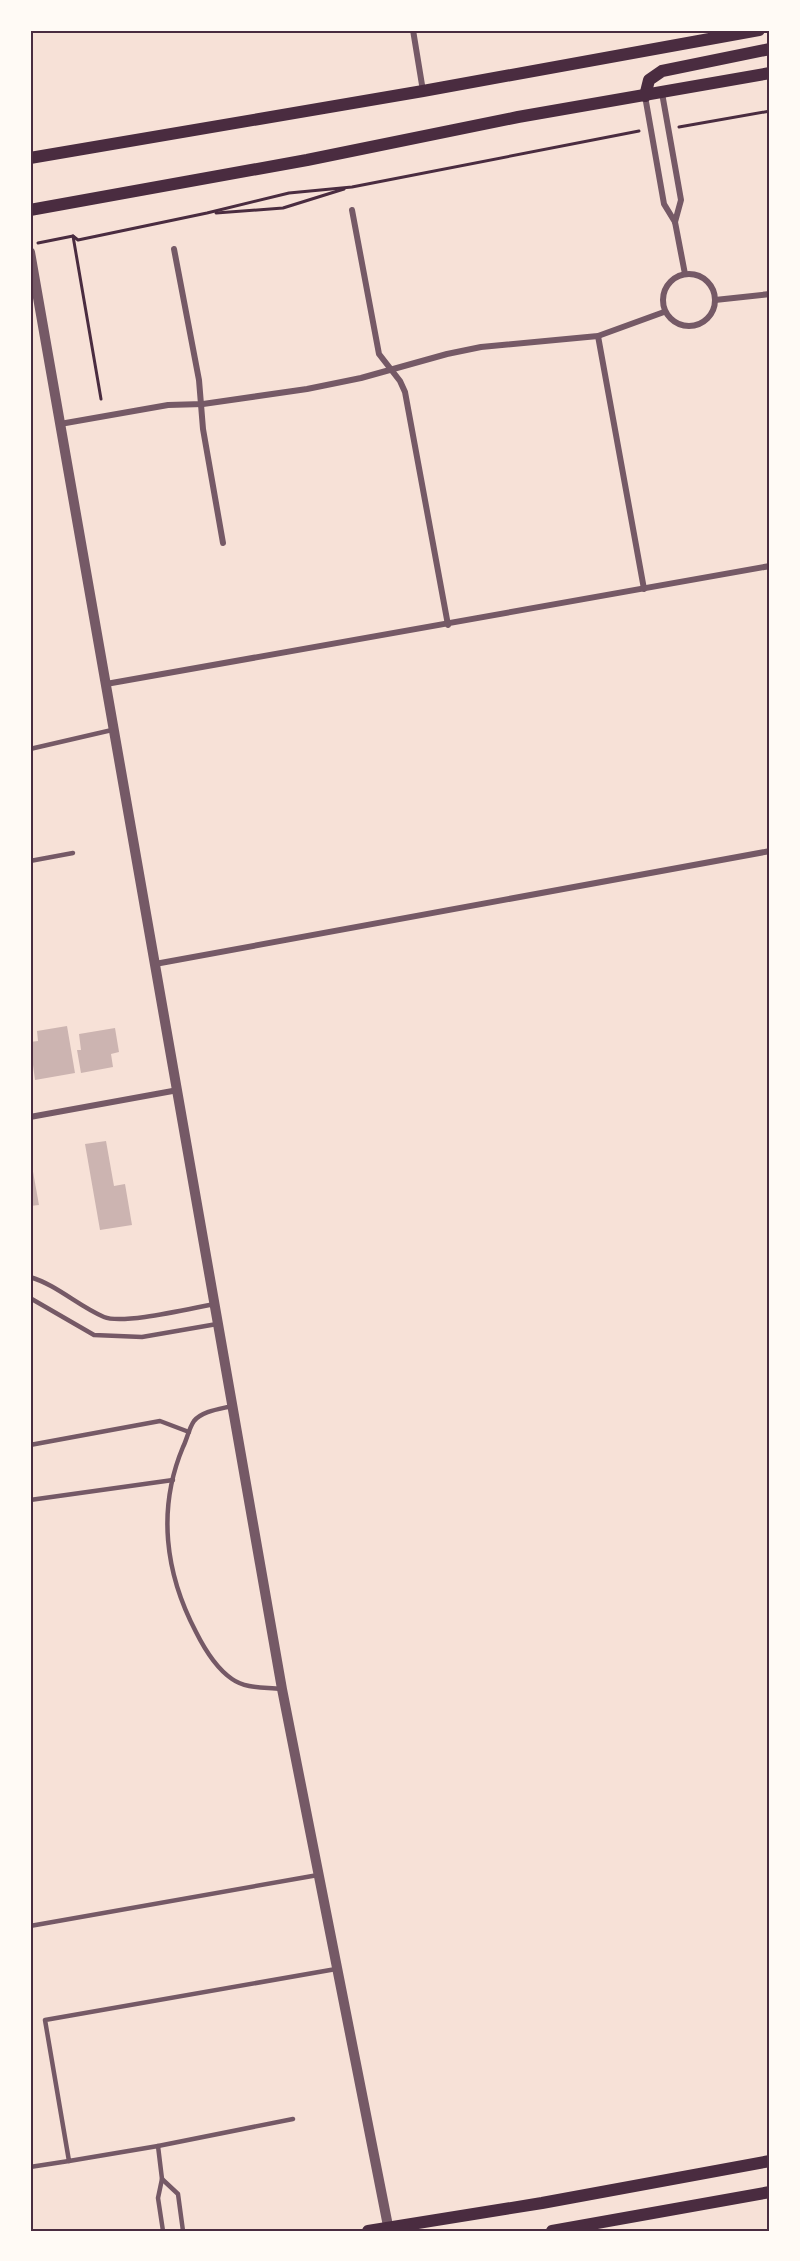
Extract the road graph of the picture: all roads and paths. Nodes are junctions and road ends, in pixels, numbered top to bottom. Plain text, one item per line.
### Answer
1 (413, 30) edge
2 (759, 30) edge
3 (770, 49) edge
4 (770, 73) edge
5 (423, 92) junction
6 (662, 93) junction
7 (645, 96) junction
8 (770, 111) edge
9 (668, 128) junction
10 (651, 130) junction
11 (30, 158) edge
12 (352, 187) junction
13 (30, 210) edge
14 (352, 210) dead end
15 (207, 213) junction
16 (675, 222) junction
17 (73, 236) junction
18 (30, 245) edge
19 (174, 249) dead end
20 (30, 252) edge
21 (685, 274) junction
22 (770, 294) edge
23 (715, 300) junction
24 (664, 312) junction
25 (598, 336) junction
26 (390, 370) junction
27 (101, 399) dead end
28 (201, 404) junction
29 (60, 424) junction
30 (223, 543) dead end
31 (770, 566) edge
32 (644, 589) junction
33 (448, 625) junction
34 (106, 684) junction
35 (114, 729) junction
36 (30, 749) edge
37 (770, 851) edge
38 (74, 853) dead end
39 (30, 861) edge
40 (155, 964) junction
41 (178, 1090) junction
42 (30, 1117) edge
43 (30, 1277) edge
44 (30, 1298) edge
45 (215, 1304) junction
46 (218, 1324) junction
47 (232, 1406) junction
48 (189, 1432) junction
49 (30, 1445) edge
50 (173, 1480) junction
51 (30, 1500) edge
52 (282, 1689) junction
53 (320, 1875) junction
54 (30, 1926) edge
55 (339, 1969) junction
56 (293, 2119) dead end
57 (158, 2146) junction
58 (69, 2161) junction
59 (770, 2161) edge
60 (30, 2167) edge
61 (162, 2178) junction
62 (770, 2192) edge
63 (388, 2229) edge
64 (163, 2231) edge
65 (183, 2231) edge
66 (368, 2231) edge
67 (552, 2231) edge

1 - 5 street
2 - 5 main road
3 - 7 main road
4 - 6 main road
5 - 11 main road
6 - 7 main road
6 - 9 street
7 - 10 street
7 - 13 main road
8 - 9 path
9 - 16 street
10 - 12 path
10 - 16 street
12 - 15 path
12 - 15 path
14 - 26 street
15 - 17 path
16 - 21 street
17 - 18 path
17 - 27 path
19 - 28 street
20 - 29 street
21 - 23 street
21 - 24 street
22 - 23 street
23 - 24 street
24 - 25 street
25 - 26 street
25 - 32 street
26 - 28 street
26 - 33 street
28 - 29 street
28 - 30 street
29 - 34 street
31 - 32 street
32 - 33 street
33 - 34 street
34 - 35 street
35 - 36 lane
35 - 40 street
37 - 40 street
38 - 39 lane
40 - 41 street
41 - 42 street
41 - 45 street
43 - 45 lane
44 - 46 lane
45 - 46 street
46 - 47 street
47 - 48 lane
47 - 52 street
48 - 49 lane
48 - 50 lane
50 - 51 lane
50 - 52 lane
52 - 53 street
53 - 54 lane
53 - 55 street
55 - 58 lane
55 - 63 street
56 - 57 lane
57 - 58 lane
57 - 61 lane
58 - 60 lane
59 - 63 main road
61 - 64 lane
61 - 65 lane
62 - 67 main road
63 - 66 main road

